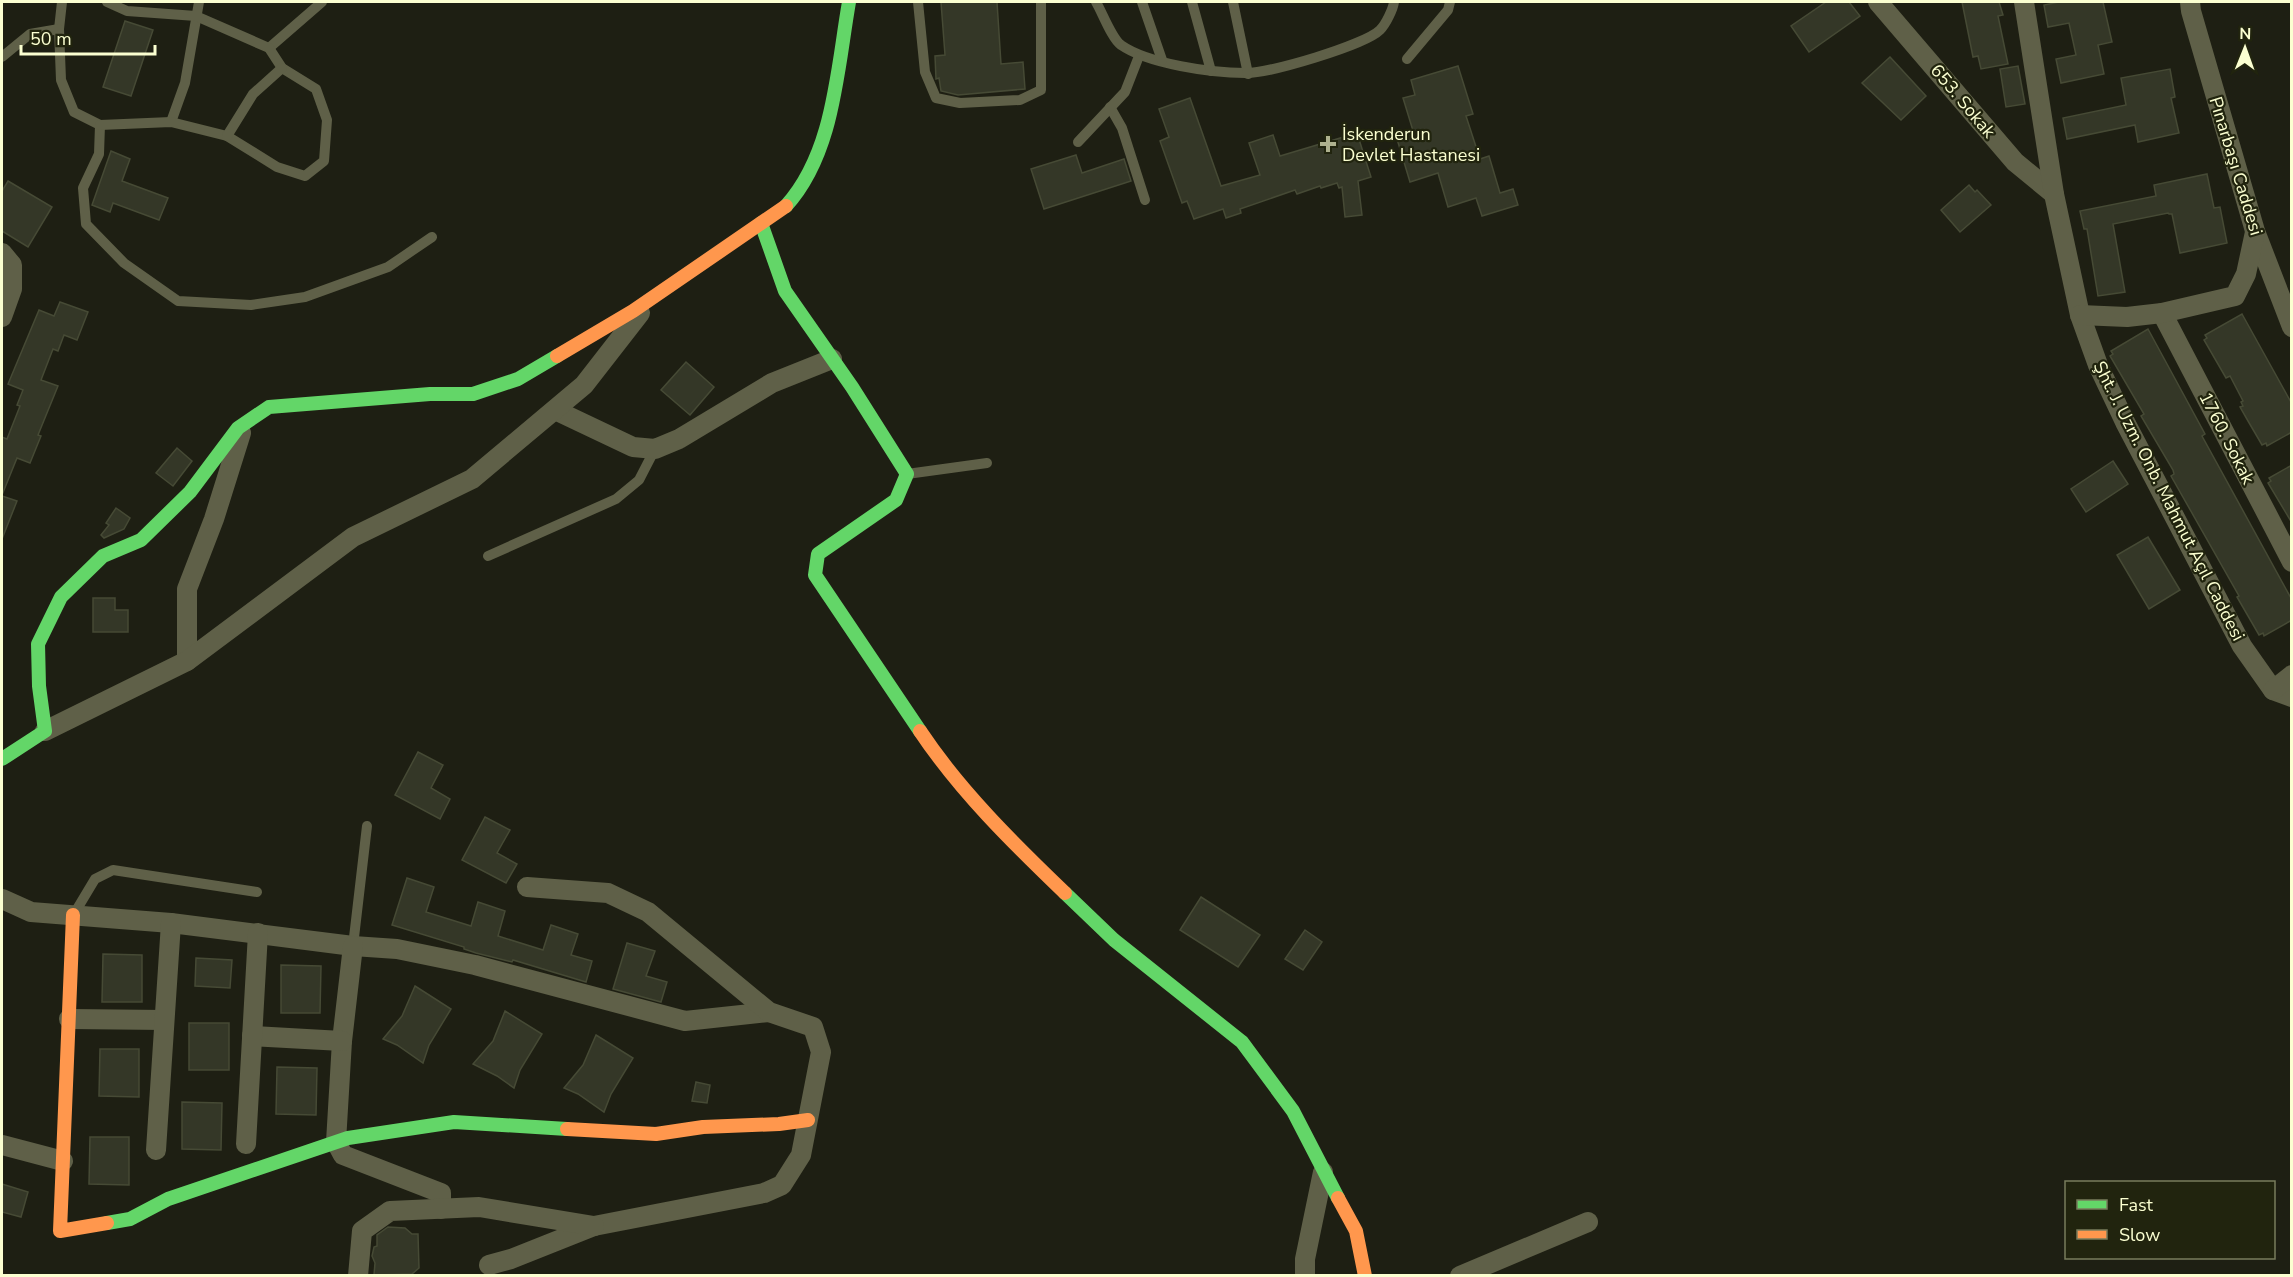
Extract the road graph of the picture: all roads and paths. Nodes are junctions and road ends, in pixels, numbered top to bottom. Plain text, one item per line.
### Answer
1 (62, 2) edge
2 (107, 2) edge
3 (199, 2) edge
4 (322, 2) edge
5 (849, 2) edge
6 (918, 2) edge
7 (1041, 2) edge
8 (1096, 2) edge
9 (1142, 2) edge
10 (1192, 2) edge
11 (1233, 2) edge
12 (1394, 2) edge
13 (1450, 2) edge
14 (1878, 2) edge
15 (2024, 2) edge
16 (2194, 5) edge
17 (196, 16) junction
18 (59, 29) junction
19 (269, 48) junction
20 (1139, 56) junction
21 (2, 57) edge
22 (1407, 59) dead end
23 (1162, 60) junction
24 (282, 68) junction
25 (1211, 71) junction
26 (1248, 74) junction
27 (1110, 107) junction
28 (171, 122) junction
29 (100, 125) junction
30 (227, 136) junction
31 (1078, 142) dead end
32 (2054, 194) junction
33 (1144, 200) dead end
34 (761, 223) junction
35 (2255, 231) junction
36 (432, 237) dead end
37 (2, 253) edge
38 (650, 299) junction
39 (2162, 313) junction
40 (2080, 315) junction
41 (2, 317) edge
42 (2292, 327) edge
43 (832, 359) junction
44 (555, 410) junction
45 (244, 424) junction
46 (655, 449) junction
47 (987, 463) dead end
48 (907, 474) junction
49 (488, 556) dead end
50 (2292, 562) edge
51 (188, 661) junction
52 (2292, 675) edge
53 (2272, 690) junction
54 (2292, 697) edge
55 (45, 731) junction
56 (2, 759) edge
57 (367, 826) dead end
58 (527, 887) dead end
59 (257, 892) dead end
60 (2, 898) edge
61 (73, 915) junction
62 (171, 923) junction
63 (258, 933) junction
64 (353, 946) junction
65 (769, 1012) junction
66 (69, 1019) junction
67 (164, 1020) junction
68 (252, 1036) junction
69 (342, 1041) junction
70 (808, 1120) junction
71 (336, 1142) junction
72 (246, 1144) dead end
73 (2, 1145) edge
74 (156, 1149) dead end
75 (63, 1161) junction
76 (1323, 1172) junction
77 (441, 1209) junction
78 (1588, 1222) dead end
79 (594, 1226) junction
80 (489, 1265) dead end
81 (358, 1275) edge
82 (1305, 1275) edge
83 (1365, 1275) edge
84 (1460, 1275) edge

1 - 18 lane
2 - 17 lane
3 - 17 lane
4 - 19 lane
5 - 34 street
6 - 7 lane
8 - 20 lane
9 - 23 lane
10 - 25 lane
11 - 26 lane
12 - 26 lane
13 - 22 lane
14 - 32 street, 653. Sokak
15 - 32 street, Şht. J. Uzm. Onb. Mahmut Açıl Caddesi
16 - 35 street, Pınarbaşı Caddesi
17 - 19 lane
17 - 28 lane
18 - 21 lane
18 - 29 lane
19 - 24 lane
20 - 23 lane
20 - 27 lane
23 - 25 lane
24 - 30 lane
24 - 30 lane
25 - 26 lane
27 - 31 lane
27 - 33 lane
28 - 29 lane
28 - 30 lane
29 - 36 lane
32 - 40 street, Şht. J. Uzm. Onb. Mahmut Açıl Caddesi
34 - 38 street
34 - 43 street
35 - 39 street
35 - 42 street, Pınarbaşı Caddesi
37 - 41 street
38 - 44 street
38 - 45 street
39 - 40 street
39 - 50 street, 1760. Sokak
40 - 53 street, Şht. J. Uzm. Onb. Mahmut Açıl Caddesi
43 - 46 street
43 - 48 street
44 - 46 street
44 - 51 street
45 - 51 street
45 - 55 street
46 - 49 lane
47 - 48 lane
48 - 76 street
51 - 55 street
52 - 53 street
53 - 54 street
55 - 56 street
57 - 64 lane
58 - 65 street
59 - 61 lane
60 - 61 street
61 - 62 street
61 - 66 street
62 - 63 street
62 - 67 street
63 - 64 street
63 - 68 street
64 - 65 street
64 - 69 street
65 - 70 street
66 - 67 street
66 - 75 street
67 - 74 street
68 - 69 street
68 - 72 street
69 - 71 street
70 - 71 street
70 - 79 street
71 - 75 street
71 - 77 street
73 - 75 street
76 - 82 street
76 - 83 street
77 - 79 street
77 - 81 street
78 - 84 street
79 - 80 street

